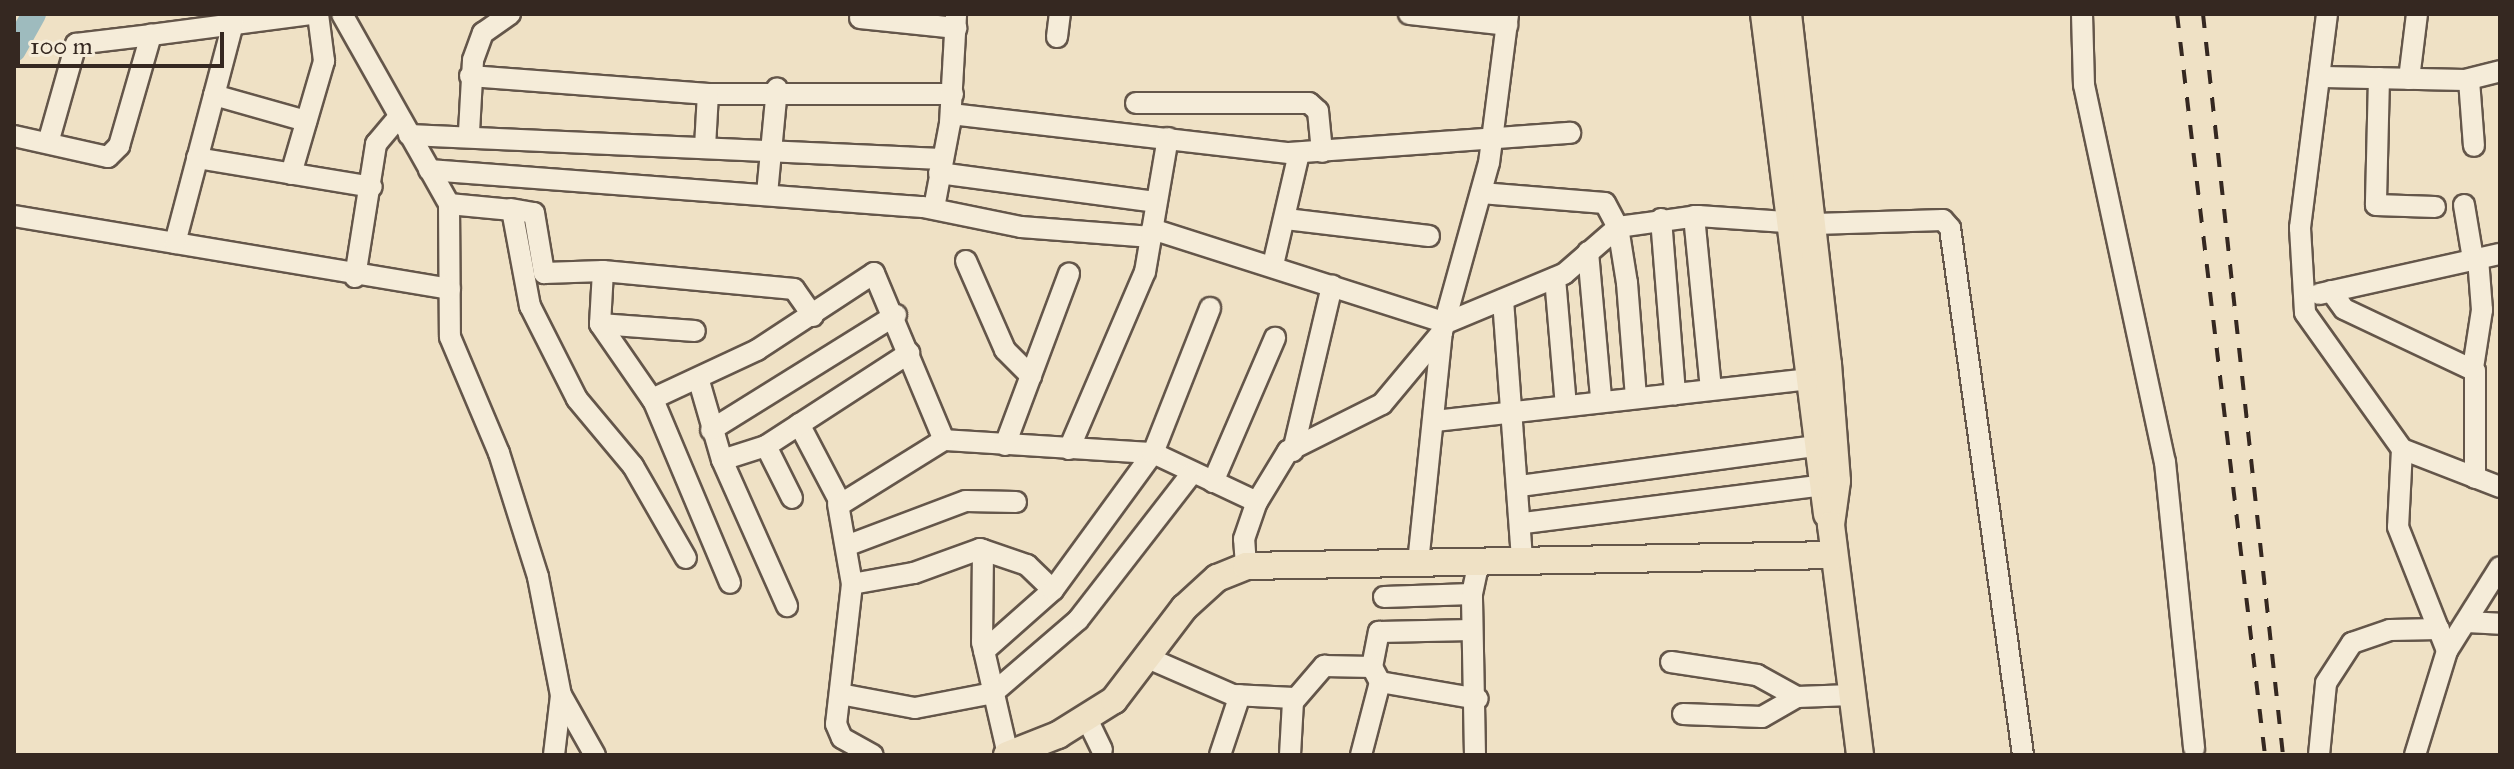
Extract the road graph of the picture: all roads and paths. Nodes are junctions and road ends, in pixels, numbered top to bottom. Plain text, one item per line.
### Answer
1 (311, 14) edge
2 (318, 14) edge
3 (342, 14) edge
4 (510, 14) edge
5 (1060, 14) edge
6 (1409, 14) edge
7 (1764, 14) edge
8 (1788, 14) edge
9 (2082, 14) edge
10 (2327, 14) edge
11 (2417, 14) edge
12 (1438, 16) edge
13 (860, 18) dead end
14 (1508, 20) edge
15 (197, 21) edge
16 (227, 21) edge
17 (956, 21) edge
18 (485, 22) edge
19 (151, 35) junction
20 (1057, 37) dead end
21 (2500, 71) edge
22 (470, 76) junction
23 (2324, 77) junction
24 (2379, 78) junction
25 (2409, 79) junction
26 (2469, 80) junction
27 (777, 88) junction
28 (708, 94) junction
29 (214, 95) junction
30 (1136, 103) dead end
31 (952, 104) junction
32 (306, 121) junction
33 (403, 126) junction
34 (469, 132) junction
35 (1570, 133) dead end
36 (14, 136) edge
37 (1168, 138) junction
38 (1490, 142) junction
39 (48, 143) junction
40 (2474, 146) dead end
41 (705, 147) junction
42 (1322, 152) junction
43 (773, 153) junction
44 (1299, 153) junction
45 (197, 158) junction
46 (940, 166) junction
47 (429, 170) junction
48 (291, 174) junction
49 (372, 187) junction
50 (1481, 193) junction
51 (767, 194) junction
52 (1155, 202) junction
53 (449, 204) junction
54 (2464, 205) dead end
55 (2435, 207) dead end
56 (934, 208) junction
57 (511, 209) junction
58 (14, 216) edge
59 (1694, 216) junction
60 (1286, 219) junction
61 (1661, 219) junction
62 (1802, 223) junction
63 (1618, 227) junction
64 (1152, 233) junction
65 (1429, 236) dead end
66 (175, 243) junction
67 (1588, 252) junction
68 (2500, 254) edge
69 (2476, 259) junction
70 (966, 261) dead end
71 (1273, 265) junction
72 (603, 271) junction
73 (1069, 274) dead end
74 (355, 277) junction
75 (1555, 278) junction
76 (1332, 286) junction
77 (450, 289) junction
78 (2331, 291) junction
79 (2303, 297) junction
80 (1503, 300) junction
81 (1210, 308) dead end
82 (896, 315) junction
83 (813, 316) junction
84 (600, 324) junction
85 (1444, 328) junction
86 (695, 331) dead end
87 (1275, 338) dead end
88 (909, 353) junction
89 (2473, 368) junction
90 (1031, 376) junction
91 (1808, 379) junction
92 (699, 381) junction
93 (1711, 389) junction
94 (1675, 394) junction
95 (1636, 397) junction
96 (652, 399) junction
97 (1601, 399) junction
98 (1566, 406) junction
99 (1514, 414) junction
100 (1435, 421) junction
101 (799, 424) junction
102 (711, 430) junction
103 (944, 440) junction
104 (1005, 445) junction
105 (766, 446) junction
106 (1814, 446) junction
107 (1069, 449) junction
108 (2402, 449) junction
109 (1293, 451) junction
110 (1153, 453) junction
111 (722, 460) junction
112 (1192, 473) junction
113 (2475, 478) junction
114 (1213, 482) junction
115 (1520, 486) junction
116 (1818, 486) junction
117 (2500, 487) edge
118 (792, 498) dead end
119 (1016, 502) dead end
120 (1257, 502) junction
121 (838, 504) junction
122 (1524, 523) junction
123 (1831, 525) junction
124 (846, 546) junction
125 (983, 550) junction
126 (1834, 555) junction
127 (686, 558) dead end
128 (1522, 561) junction
129 (1479, 562) junction
130 (1418, 563) junction
131 (1246, 566) junction
132 (2500, 567) edge
133 (730, 583) dead end
134 (852, 584) junction
135 (1053, 590) junction
136 (1472, 594) junction
137 (1384, 597) dead end
138 (787, 606) dead end
139 (2467, 622) junction
140 (2500, 624) edge
141 (2439, 629) junction
142 (1472, 630) junction
143 (984, 651) junction
144 (2447, 651) junction
145 (1148, 658) junction
146 (1671, 662) dead end
147 (1376, 674) junction
148 (993, 693) junction
149 (840, 694) junction
150 (561, 695) junction
151 (1240, 695) junction
152 (1852, 695) junction
153 (1797, 697) junction
154 (1294, 698) junction
155 (1478, 699) junction
156 (1683, 714) dead end
157 (1087, 719) junction
158 (1363, 746) edge
159 (2194, 749) dead end
160 (1102, 750) dead end
161 (554, 755) edge
162 (595, 755) edge
163 (873, 755) edge
164 (1007, 755) edge
165 (1220, 755) edge
166 (1290, 755) edge
167 (1378, 755) edge
168 (1475, 755) edge
169 (1860, 755) edge
170 (2023, 755) edge
171 (2319, 755) edge
172 (2415, 755) edge

1 - 16 street
2 - 32 street
3 - 33 street
4 - 18 street
5 - 20 street
6 - 12 street
7 - 62 main road
8 - 62 main road
9 - 159 street
10 - 23 street
11 - 25 street
12 - 14 street
13 - 17 street
14 - 38 street
15 - 16 street
15 - 19 street
16 - 29 street
17 - 31 street
18 - 22 street
19 - 39 street
19 - 39 street
21 - 26 street
22 - 28 street
22 - 34 street
23 - 24 street
23 - 79 street
24 - 25 street
24 - 55 street
25 - 26 street
26 - 40 street
27 - 28 street
27 - 31 street
27 - 43 street
28 - 41 street
29 - 32 street
29 - 45 street
30 - 42 street
31 - 37 street
31 - 46 street
32 - 48 street
33 - 34 street
33 - 47 street
33 - 49 street
34 - 41 street
35 - 38 street
36 - 39 street
37 - 44 street
37 - 52 street
38 - 42 street
38 - 50 street
41 - 43 street
42 - 44 street
43 - 46 street
43 - 51 street
44 - 60 street
45 - 48 street
45 - 66 street
46 - 52 street
46 - 56 street
47 - 51 street
47 - 53 street
48 - 49 street
49 - 74 street
50 - 63 street
50 - 85 street
51 - 56 street
52 - 64 street
53 - 57 street
53 - 77 street
54 - 69 street
56 - 64 street
57 - 72 street
57 - 127 street
58 - 66 street
59 - 61 street
59 - 62 street
59 - 93 street
60 - 65 street
60 - 71 street
61 - 63 street
61 - 94 street
62 - 91 main road
62 - 123 main road
62 - 170 street
63 - 67 street
63 - 95 street
64 - 71 street
64 - 107 street
66 - 74 street
67 - 75 street
67 - 97 street
68 - 69 street
69 - 78 street
69 - 89 street
70 - 90 street
71 - 76 street
72 - 83 street
72 - 84 street
73 - 90 street
74 - 77 street
75 - 80 street
75 - 98 street
76 - 85 street
76 - 109 street
77 - 150 street
78 - 79 street
78 - 89 street
79 - 108 street
80 - 85 street
80 - 99 street
81 - 110 street
82 - 83 street
82 - 88 street
82 - 102 street
83 - 92 street
84 - 86 street
84 - 96 street
85 - 100 street
85 - 109 street
87 - 114 street
88 - 101 street
88 - 103 street
89 - 113 street
90 - 104 street
91 - 93 street
91 - 106 main road
92 - 96 street
92 - 102 street
93 - 94 street
94 - 95 street
95 - 97 street
96 - 133 street
97 - 98 street
98 - 99 street
99 - 100 street
99 - 115 street
100 - 130 street
101 - 105 street
101 - 121 street
102 - 111 street
103 - 104 street
103 - 121 street
104 - 107 street
105 - 111 street
105 - 118 street
106 - 115 street
106 - 116 main road
107 - 110 street
108 - 113 street
108 - 141 street
109 - 120 street
110 - 112 street
110 - 135 street
111 - 138 street
112 - 114 street
112 - 148 street
113 - 117 street
114 - 120 street
115 - 122 street
116 - 122 street
116 - 123 main road
119 - 124 street
120 - 131 street
121 - 124 street
122 - 128 street
123 - 126 main road
124 - 134 street
125 - 134 street
125 - 135 street
125 - 143 street
126 - 128 main road
126 - 152 main road
128 - 129 main road
129 - 130 main road
129 - 136 street
130 - 131 main road
131 - 145 main road
132 - 139 street
134 - 149 street
135 - 143 street
136 - 137 street
136 - 142 street
139 - 140 street
139 - 144 street
141 - 144 street
141 - 171 street
142 - 147 street
142 - 155 street
143 - 148 street
144 - 172 street
145 - 151 street
145 - 157 main road
146 - 153 street
147 - 154 street
147 - 155 street
147 - 158 street
148 - 149 street
148 - 164 street
149 - 163 street
150 - 161 street
150 - 162 street
151 - 154 street
151 - 165 street
152 - 153 street
152 - 169 main road
153 - 156 street
154 - 166 street
155 - 168 street
157 - 160 street
157 - 164 main road
158 - 167 street

